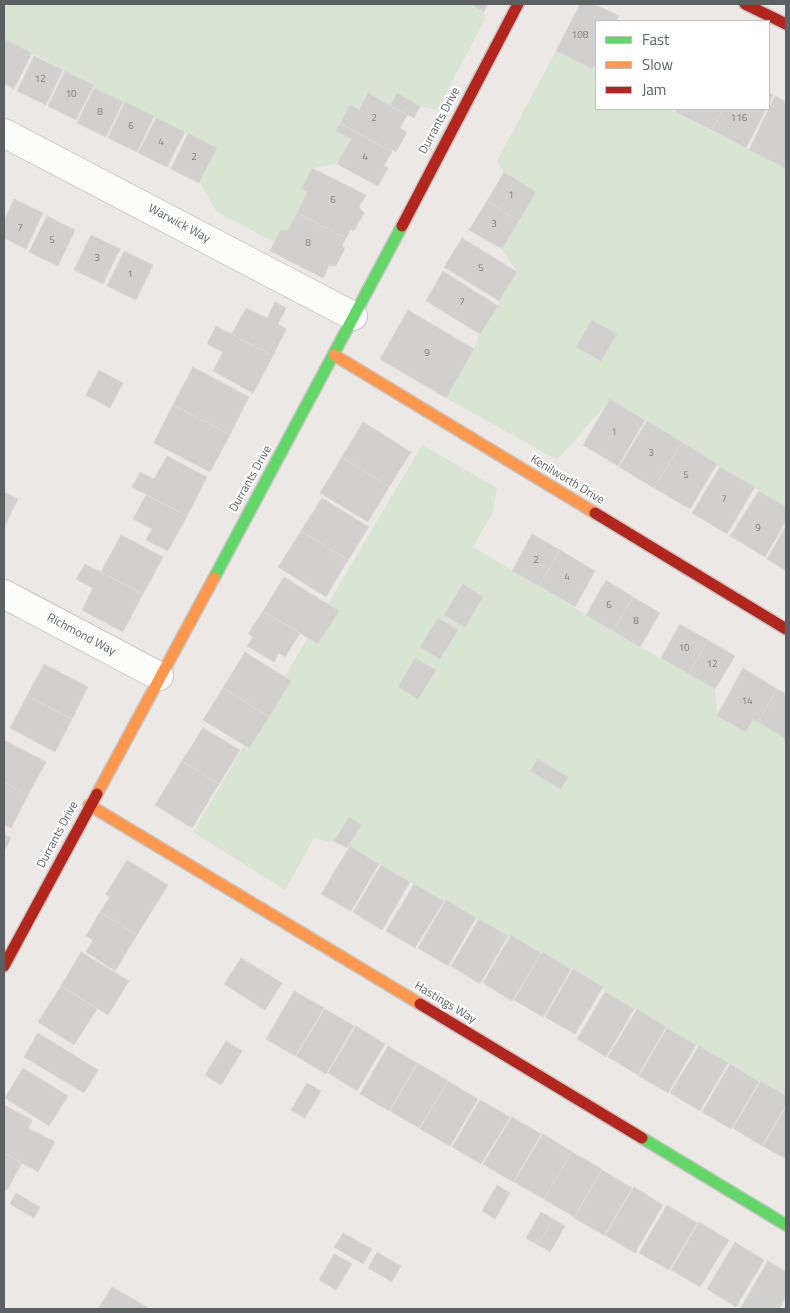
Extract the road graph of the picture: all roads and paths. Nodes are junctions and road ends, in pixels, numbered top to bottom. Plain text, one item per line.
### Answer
1 (518, 4) edge
2 (745, 4) edge
3 (786, 24) edge
4 (4, 132) edge
5 (353, 316) junction
6 (334, 355) junction
7 (4, 594) edge
8 (786, 628) edge
9 (159, 676) junction
10 (89, 805) junction
11 (4, 966) edge
12 (786, 1225) edge

1 - 5 street, Durrants Drive
2 - 3 street
4 - 5 street, Warwick Way
5 - 6 street, Durrants Drive
6 - 8 street, Kenilworth Drive
6 - 9 street, Durrants Drive
7 - 9 street, Richmond Way
9 - 10 street, Durrants Drive
10 - 11 street, Durrants Drive
10 - 12 street, Hastings Way

